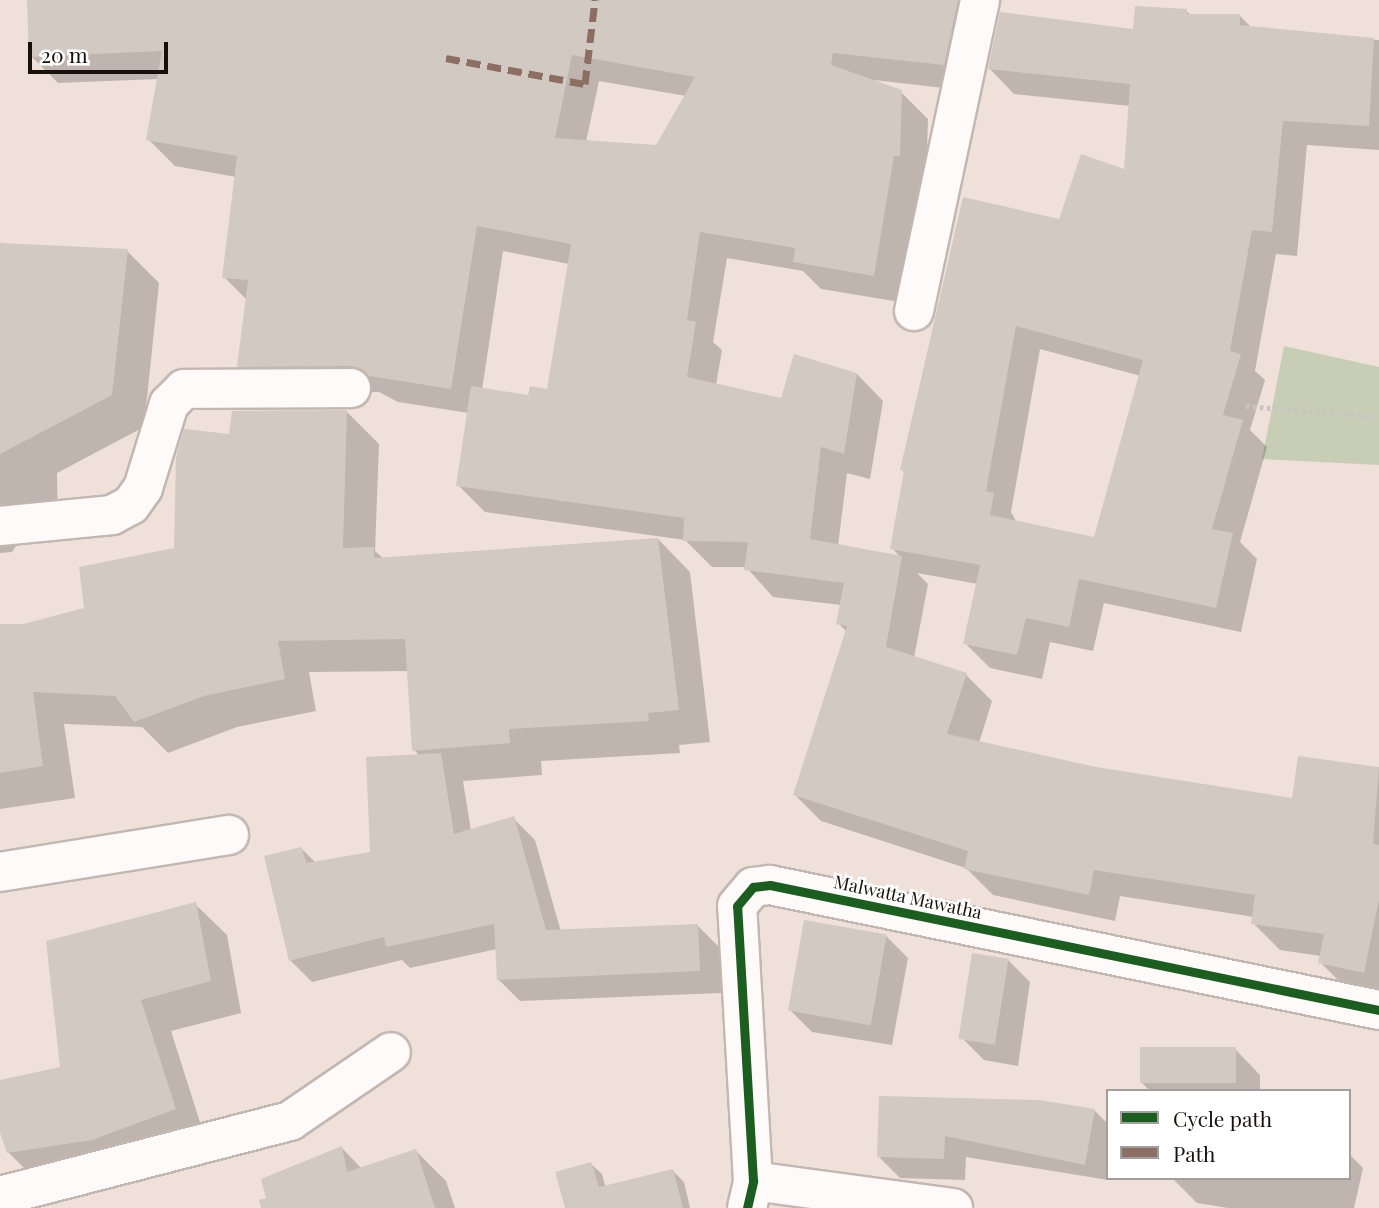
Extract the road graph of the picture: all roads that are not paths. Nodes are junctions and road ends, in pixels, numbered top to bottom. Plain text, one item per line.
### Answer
1 (980, 0) edge
2 (914, 311) dead end
3 (351, 388) dead end
4 (0, 526) edge
5 (229, 835) dead end
6 (0, 872) edge
7 (1379, 1010) edge
8 (391, 1052) dead end
9 (750, 1195) edge
10 (0, 1196) edge
11 (953, 1208) edge

1 - 2 street
3 - 4 street
5 - 6 street
7 - 9 street, Malwatta Mawatha
8 - 10 street
9 - 11 street

